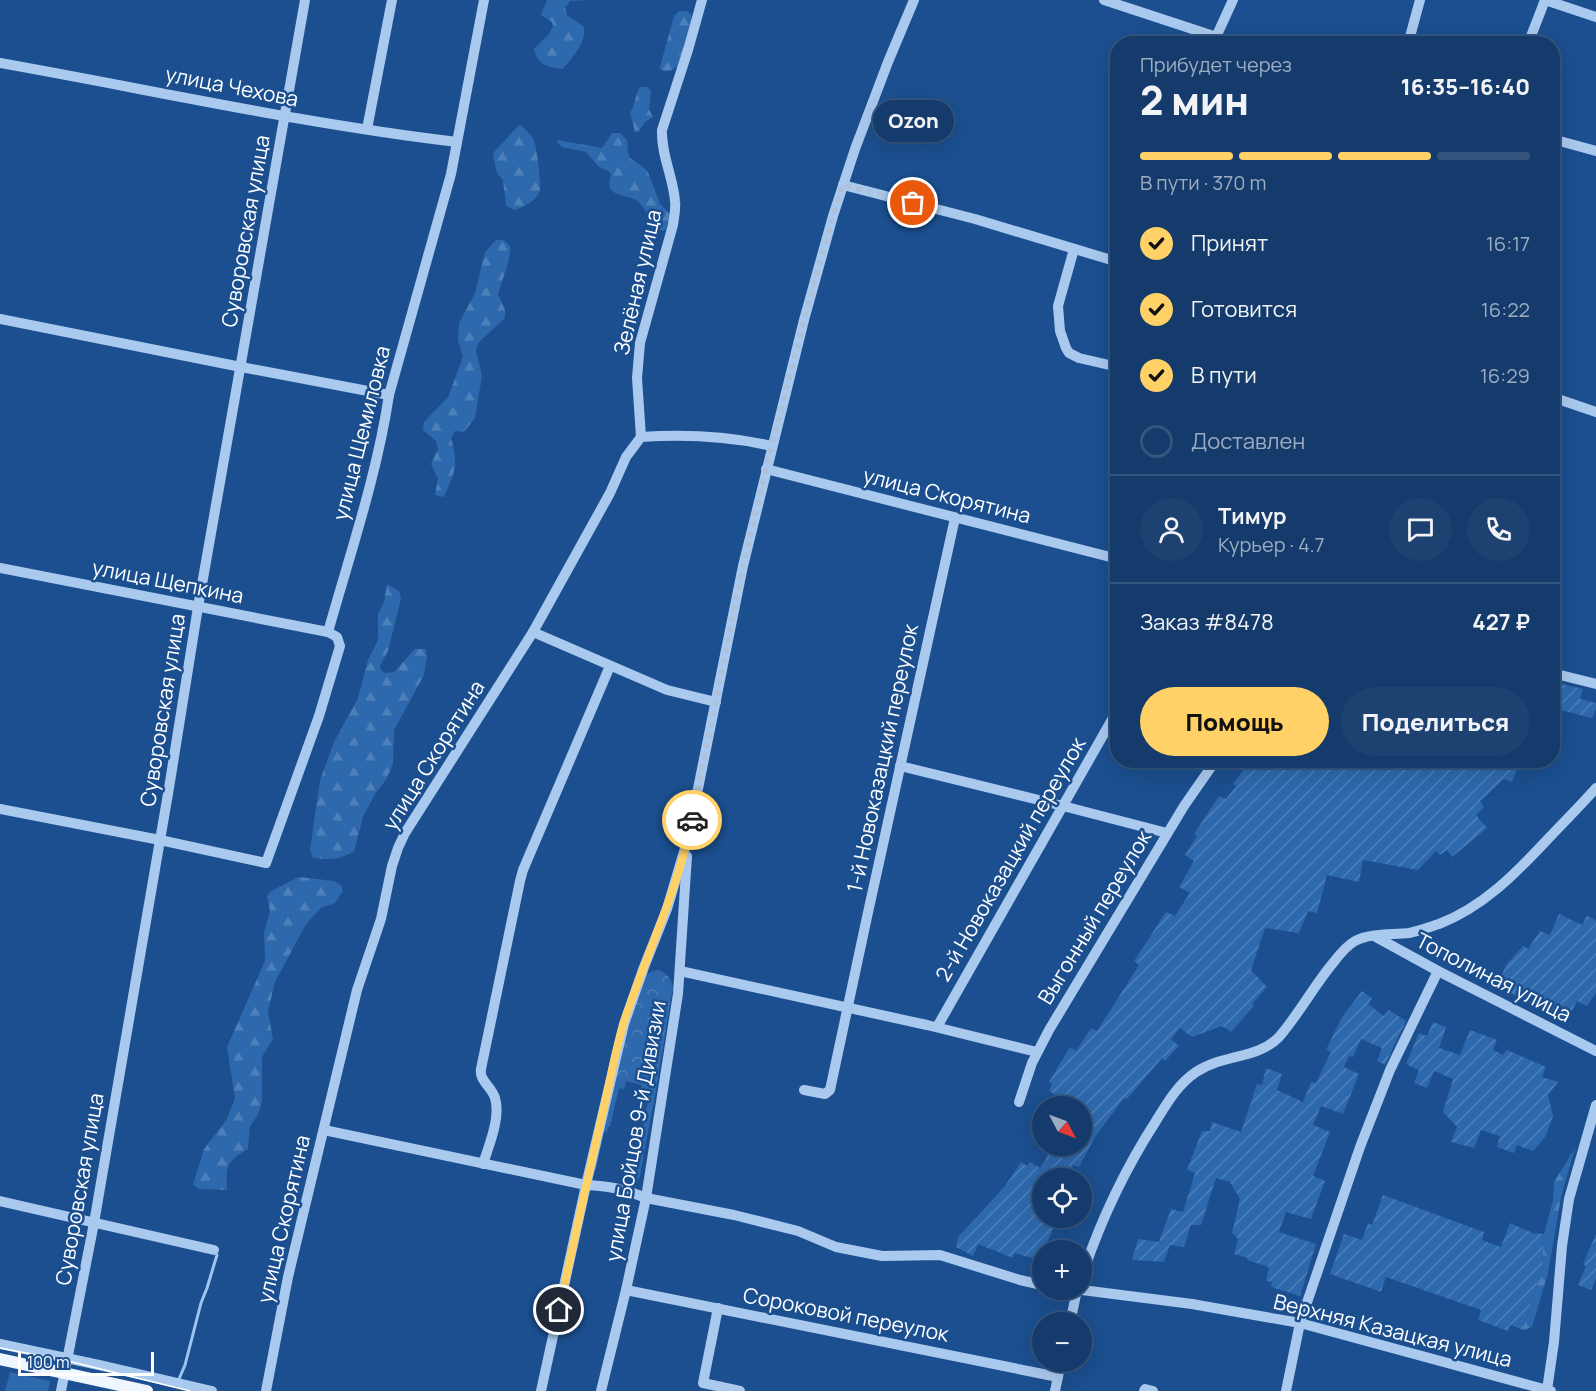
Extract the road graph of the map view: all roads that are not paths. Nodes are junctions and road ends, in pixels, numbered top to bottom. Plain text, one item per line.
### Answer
1 (305, 0) edge
2 (392, 0) edge
3 (484, 0) edge
4 (702, 0) edge
5 (914, 0) edge
6 (1104, 0) edge
7 (1233, 0) edge
8 (1420, 0) edge
9 (1545, 0) edge
10 (1596, 17) edge
11 (1213, 36) edge
12 (1216, 36) edge
13 (1410, 36) edge
14 (1531, 36) edge
15 (0, 63) edge
16 (285, 116) junction
17 (367, 129) junction
18 (1560, 141) edge
19 (457, 142) junction
20 (1596, 151) edge
21 (843, 185) junction
22 (1074, 249) junction
23 (1110, 260) edge
24 (0, 319) edge
25 (1110, 364) edge
26 (241, 367) junction
27 (389, 395) junction
28 (1560, 400) edge
29 (1596, 412) edge
30 (641, 437) junction
31 (772, 446) junction
32 (766, 469) junction
33 (955, 518) junction
34 (1110, 557) edge
35 (0, 568) edge
36 (198, 607) junction
37 (328, 632) junction
38 (533, 632) junction
39 (610, 666) junction
40 (1560, 675) edge
41 (1596, 684) edge
42 (716, 702) junction
43 (1110, 723) edge
44 (900, 766) junction
45 (1210, 768) edge
46 (1596, 788) edge
47 (1064, 806) junction
48 (0, 809) edge
49 (1167, 833) junction
50 (688, 838) junction
51 (160, 840) junction
52 (1375, 936) junction
53 (680, 971) junction
54 (1438, 971) junction
55 (848, 1008) junction
56 (937, 1027) junction
57 (1596, 1051) edge
58 (1037, 1052) junction
59 (804, 1090) dead end
60 (1019, 1102) dead end
61 (1596, 1105) edge
62 (324, 1130) junction
63 (483, 1164) junction
64 (586, 1185) junction
65 (646, 1198) junction
66 (0, 1201) edge
67 (94, 1223) junction
68 (1092, 1249) edge
69 (214, 1250) dead end
70 (1032, 1283) edge
71 (627, 1290) junction
72 (1092, 1291) edge
73 (718, 1308) junction
74 (1300, 1323) junction
75 (0, 1344) edge
76 (69, 1358) junction
77 (0, 1359) edge
78 (65, 1372) junction
79 (1059, 1372) edge
80 (1058, 1377) junction
81 (1516, 1387) edge
82 (1549, 1390) edge
83 (61, 1391) edge
84 (147, 1391) edge
85 (212, 1391) edge
86 (266, 1391) edge
87 (541, 1391) edge
88 (601, 1391) edge
89 (740, 1391) edge
90 (1055, 1391) edge
91 (1144, 1391) edge
92 (1153, 1391) edge
93 (1286, 1391) edge

1 - 16 street, Суворовская улица
2 - 17 street
3 - 19 street, улица Щемиловка
4 - 30 street, Зелёная улица
5 - 21 street, улица Бойцов 9-й Дивизии
6 - 11 street
7 - 12 street
8 - 13 street
9 - 10 street
9 - 14 street
15 - 16 street, улица Чехова
16 - 17 street, улица Чехова
16 - 26 street, Суворовская улица
17 - 19 street, улица Чехова
18 - 20 street
19 - 27 street, улица Щемиловка
21 - 22 street
21 - 31 street, улица Бойцов 9-й Дивизии
22 - 23 street
22 - 25 street
24 - 26 street
26 - 27 street
26 - 36 street, Суворовская улица
27 - 37 street, улица Щемиловка
28 - 29 street
30 - 31 street
30 - 38 street, улица Скорятина
31 - 32 street, улица Бойцов 9-й Дивизии
32 - 33 street, улица Скорятина
32 - 42 street, улица Бойцов 9-й Дивизии
33 - 34 street, улица Скорятина
33 - 44 street, 1-й Новоказацкий переулок
35 - 36 street, улица Щепкина
36 - 37 street, улица Щепкина
36 - 51 street, Суворовская улица
37 - 51 street
38 - 39 street
38 - 62 street, улица Скорятина
39 - 42 street
39 - 63 street
40 - 41 street
42 - 50 street, улица Бойцов 9-й Дивизии
43 - 47 street, 2-й Новоказацкий переулок
44 - 47 street
44 - 55 street, 1-й Новоказацкий переулок
45 - 49 street, Выгонный переулок
46 - 52 street
47 - 49 street
47 - 56 street, 2-й Новоказацкий переулок
48 - 51 street
49 - 58 street, Выгонный переулок
50 - 53 street, улица Бойцов 9-й Дивизии
50 - 64 street, улица Бойцов 9-й Дивизии
51 - 67 street, Суворовская улица
52 - 54 street, Тополиная улица
52 - 68 street
53 - 55 street
53 - 65 street, улица Бойцов 9-й Дивизии
54 - 57 street, Тополиная улица
54 - 74 street
55 - 56 street
55 - 59 street, 1-й Новоказацкий переулок
56 - 58 street
58 - 60 street, Выгонный переулок
61 - 82 street
62 - 63 street
62 - 86 street, улица Скорятина
63 - 64 street
64 - 65 street
64 - 87 street, улица Бойцов 9-й Дивизии
65 - 70 street
65 - 71 street, улица Бойцов 9-й Дивизии
66 - 67 street
67 - 69 street
67 - 76 street, Суворовская улица
71 - 73 street, Сороковой переулок
71 - 88 street, улица Бойцов 9-й Дивизии
72 - 74 street, Верхняя Казацкая улица
73 - 80 street, Сороковой переулок
73 - 89 street
74 - 81 street, Верхняя Казацкая улица
74 - 93 street
75 - 76 street
76 - 78 street, Суворовская улица
76 - 85 street
77 - 78 main road
78 - 83 street, Суворовская улица
78 - 84 main road
79 - 80 street
80 - 90 street
81 - 82 street, Верхняя Казацкая улица
91 - 92 street

